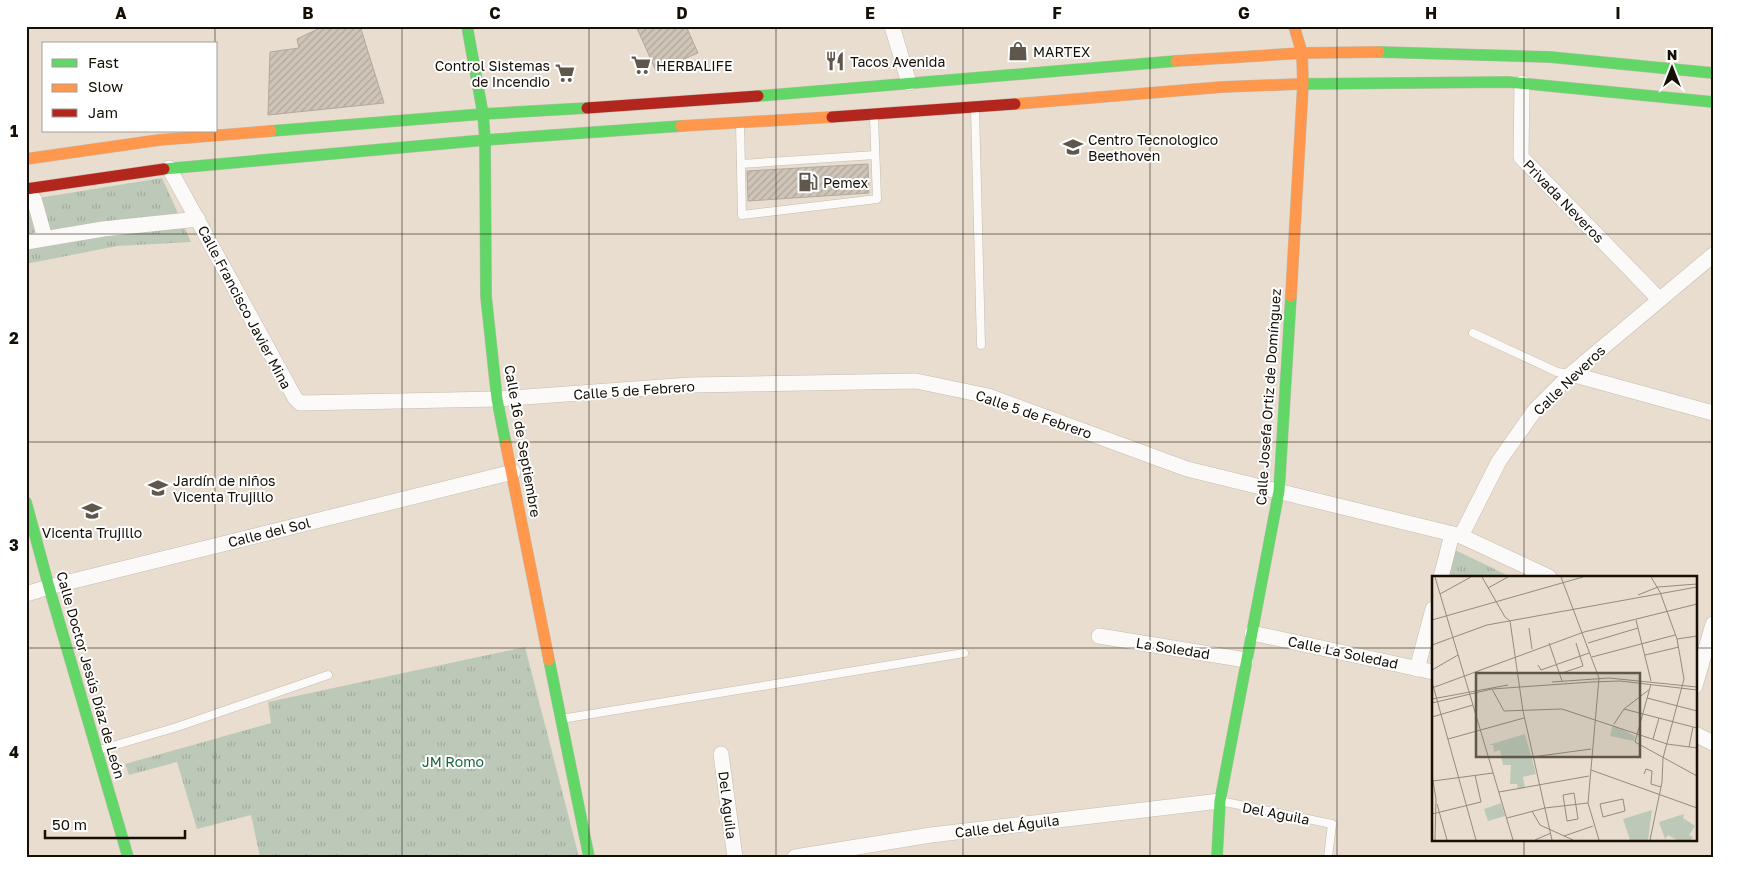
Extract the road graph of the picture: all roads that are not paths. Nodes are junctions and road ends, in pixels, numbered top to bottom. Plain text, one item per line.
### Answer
1 (467, 26) edge
2 (892, 26) edge
3 (1294, 26) edge
4 (1302, 53) junction
5 (1713, 73) edge
6 (1522, 82) junction
7 (909, 83) junction
8 (1303, 84) junction
9 (1713, 102) edge
10 (974, 106) junction
11 (484, 114) junction
12 (874, 114) junction
13 (740, 122) junction
14 (485, 140) junction
15 (875, 155) junction
16 (26, 159) edge
17 (741, 164) junction
18 (169, 168) junction
19 (30, 194) edge
20 (198, 219) junction
21 (45, 238) junction
22 (26, 242) edge
23 (1713, 255) edge
24 (1659, 299) junction
25 (1473, 332) dead end
26 (981, 345) dead end
27 (1571, 374) junction
28 (497, 399) junction
29 (1713, 412) edge
30 (513, 472) junction
31 (1279, 491) junction
32 (26, 502) edge
33 (1457, 535) junction
34 (1441, 576) edge
35 (1547, 576) edge
36 (49, 587) junction
37 (26, 594) edge
38 (1432, 612) edge
39 (1713, 624) edge
40 (1252, 632) junction
41 (1099, 636) dead end
42 (1704, 648) edge
43 (964, 653) dead end
44 (1246, 660) junction
45 (1417, 669) junction
46 (1432, 672) edge
47 (328, 675) dead end
48 (1696, 682) edge
49 (562, 719) junction
50 (1696, 735) edge
51 (1713, 744) edge
52 (97, 750) junction
53 (722, 754) dead end
54 (1220, 802) junction
55 (128, 857) edge
56 (589, 857) edge
57 (735, 857) edge
58 (795, 857) edge
59 (1217, 857) edge
60 (1328, 857) edge

1 - 11 main road, Calle 16 de Septiembre
2 - 7 street
3 - 4 main road, Calle Josefa Ortiz de Domínguez
4 - 5 main road
4 - 7 main road
4 - 8 main road, Calle Josefa Ortiz de Domínguez
6 - 8 main road
6 - 9 main road
6 - 24 street, Privada Neveros
7 - 11 main road
8 - 10 main road
8 - 31 main road, Calle Josefa Ortiz de Domínguez
10 - 12 main road
10 - 26 lane
11 - 14 main road, Calle 16 de Septiembre
11 - 16 main road
12 - 13 main road
12 - 15 lane
13 - 14 main road
13 - 17 lane
14 - 18 main road
14 - 28 main road, Calle 16 de Septiembre
15 - 17 lane
15 - 17 lane
18 - 19 main road
18 - 20 street, Calle Francisco Javier Mina
19 - 21 street
20 - 21 street
20 - 28 street, Calle Francisco Javier Mina
21 - 22 street
23 - 24 street, Calle Neveros
24 - 27 street, Calle Neveros
25 - 27 lane
27 - 29 street
27 - 33 street, Calle Neveros
28 - 30 main road, Calle 16 de Septiembre
28 - 31 street, Calle 5 de Febrero
30 - 36 street, Calle del Sol
30 - 49 main road, Calle 16 de Septiembre
31 - 33 street, Calle 5 de Febrero
31 - 40 main road, Calle Josefa Ortiz de Domínguez
32 - 36 main road, Calle Doctor Jesús Díaz de León
33 - 34 street, Calle Neveros
33 - 35 street, Calle 5 de Febrero
36 - 37 street, Calle del Sol
36 - 52 main road, Calle Doctor Jesús Díaz de León
38 - 45 street
39 - 42 street
40 - 44 main road, Calle Josefa Ortiz de Domínguez
40 - 45 street, Calle La Soledad
41 - 44 street, La Soledad
42 - 48 street
43 - 49 lane
44 - 54 main road, Calle Josefa Ortiz de Domínguez
45 - 46 street, Calle La Soledad
47 - 52 lane
49 - 56 main road, Calle 16 de Septiembre
50 - 51 street
52 - 55 main road, Calle Doctor Jesús Díaz de León
53 - 57 street, Del Aguila
54 - 58 street, Calle del Águila
54 - 59 main road, Calle Josefa Ortiz de Domínguez
54 - 60 lane, Del Aguila

